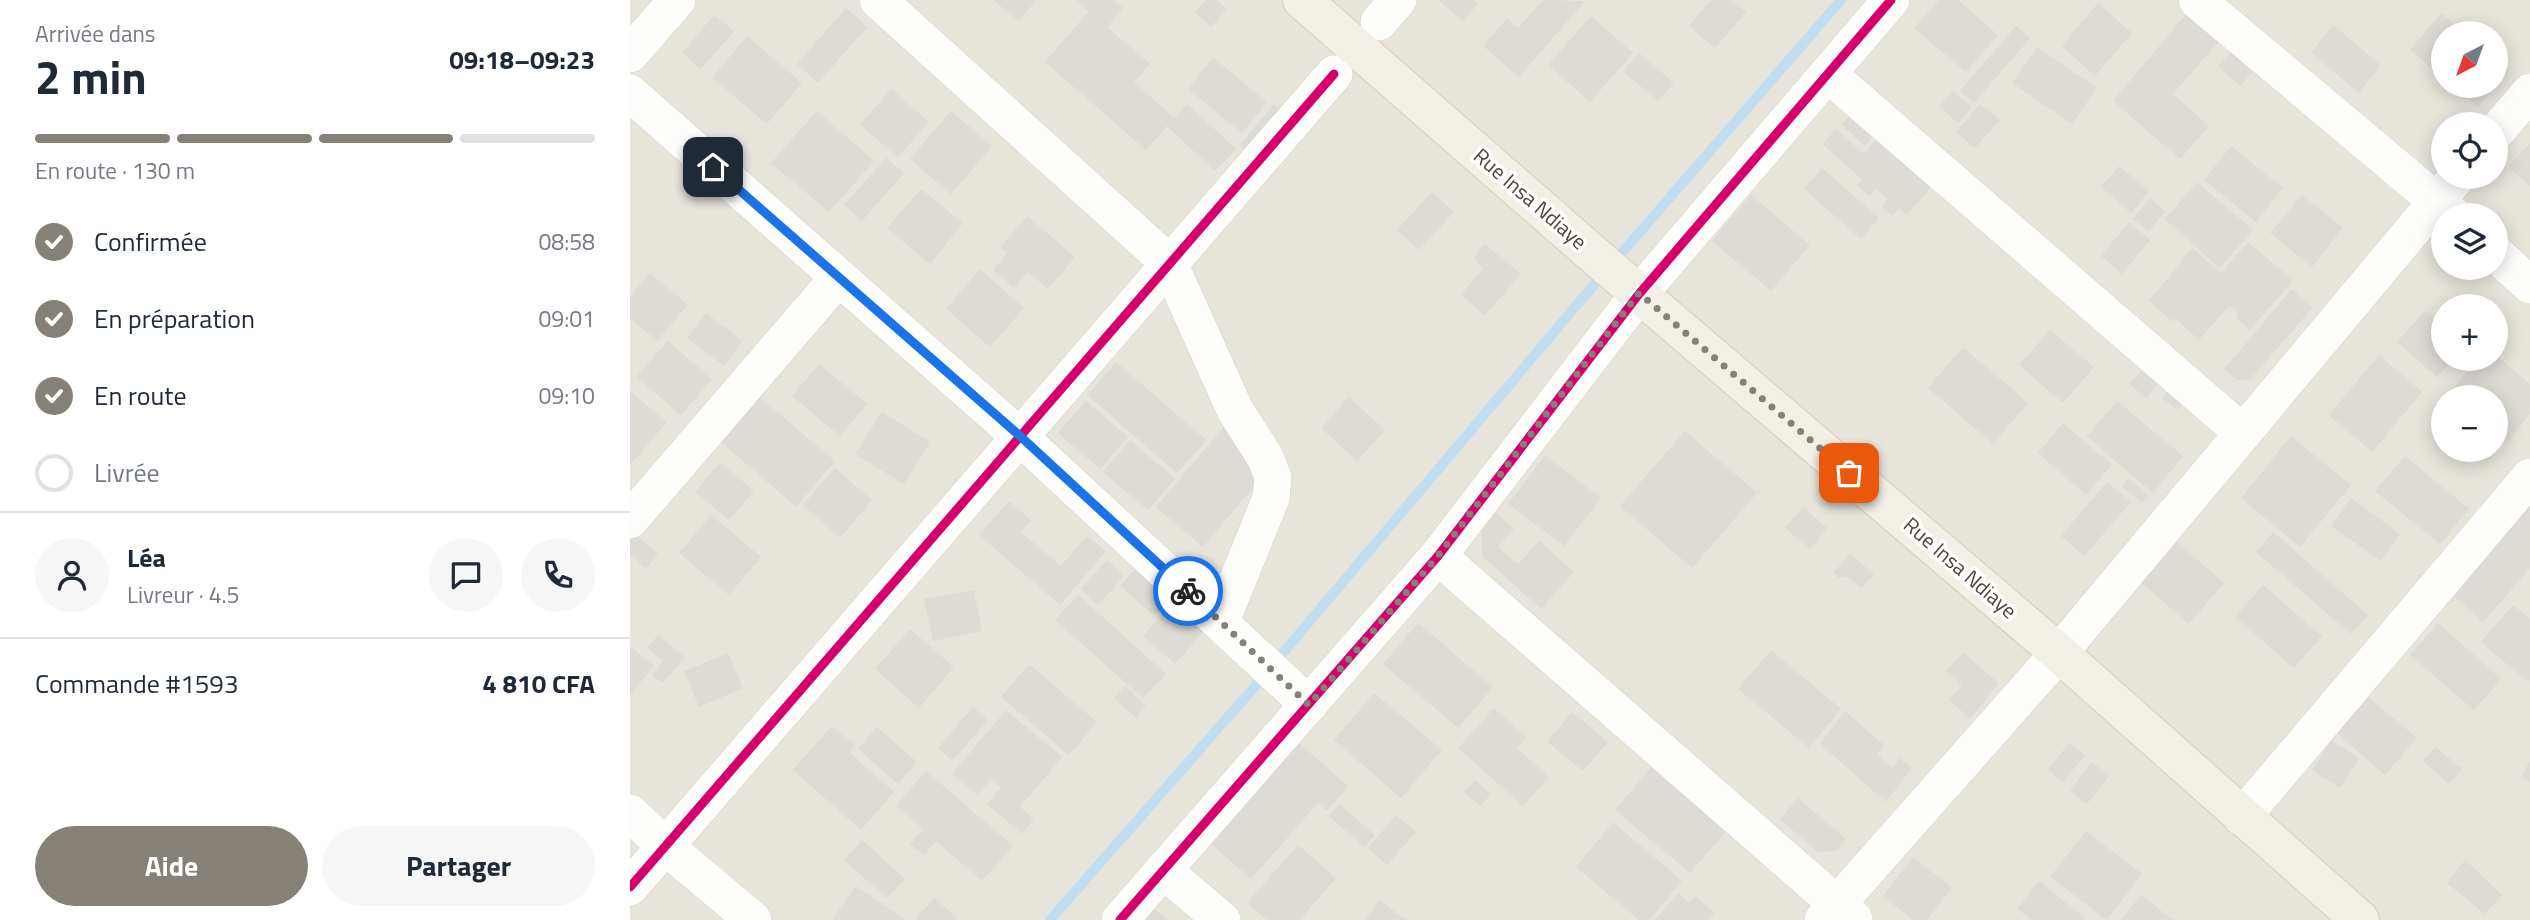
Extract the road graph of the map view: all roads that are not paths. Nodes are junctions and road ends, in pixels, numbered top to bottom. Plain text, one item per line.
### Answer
1 (677, 0) edge
2 (878, 0) edge
3 (1302, 0) edge
4 (1891, 0) edge
5 (2197, 0) edge
6 (630, 54) edge
7 (1334, 74) dead end
8 (1828, 74) junction
9 (2530, 92) edge
10 (630, 93) edge
11 (2508, 118) edge
12 (2449, 198) edge
13 (1169, 263) junction
14 (2508, 265) edge
15 (838, 278) junction
16 (2530, 285) edge
17 (1639, 293) junction
18 (2243, 433) junction
19 (1020, 436) junction
20 (2530, 477) edge
21 (630, 520) edge
22 (1438, 556) junction
23 (1222, 621) junction
24 (2059, 653) junction
25 (1309, 705) junction
26 (630, 813) edge
27 (2242, 817) junction
28 (666, 847) junction
29 (1163, 870) junction
30 (630, 887) edge
31 (1838, 915) edge
32 (754, 920) edge
33 (1120, 920) edge
34 (1222, 920) edge
35 (2360, 920) edge

1 - 6 street
2 - 13 street
3 - 17 main road, Rue Insa Ndiaye
4 - 8 street
5 - 12 street
7 - 13 street
8 - 17 street
8 - 18 street
9 - 11 street
10 - 15 street
12 - 18 street
13 - 19 street
13 - 23 street
14 - 16 street
15 - 19 street
15 - 21 street
17 - 22 street
17 - 24 main road, Rue Insa Ndiaye
18 - 24 street
19 - 23 street
19 - 28 street
20 - 27 street
22 - 25 street
22 - 31 street
23 - 25 street
24 - 27 main road, Rue Insa Ndiaye
24 - 31 street
25 - 29 street
26 - 28 street
27 - 35 main road, Rue Insa Ndiaye
28 - 30 street
28 - 32 street
29 - 33 street
29 - 34 street

